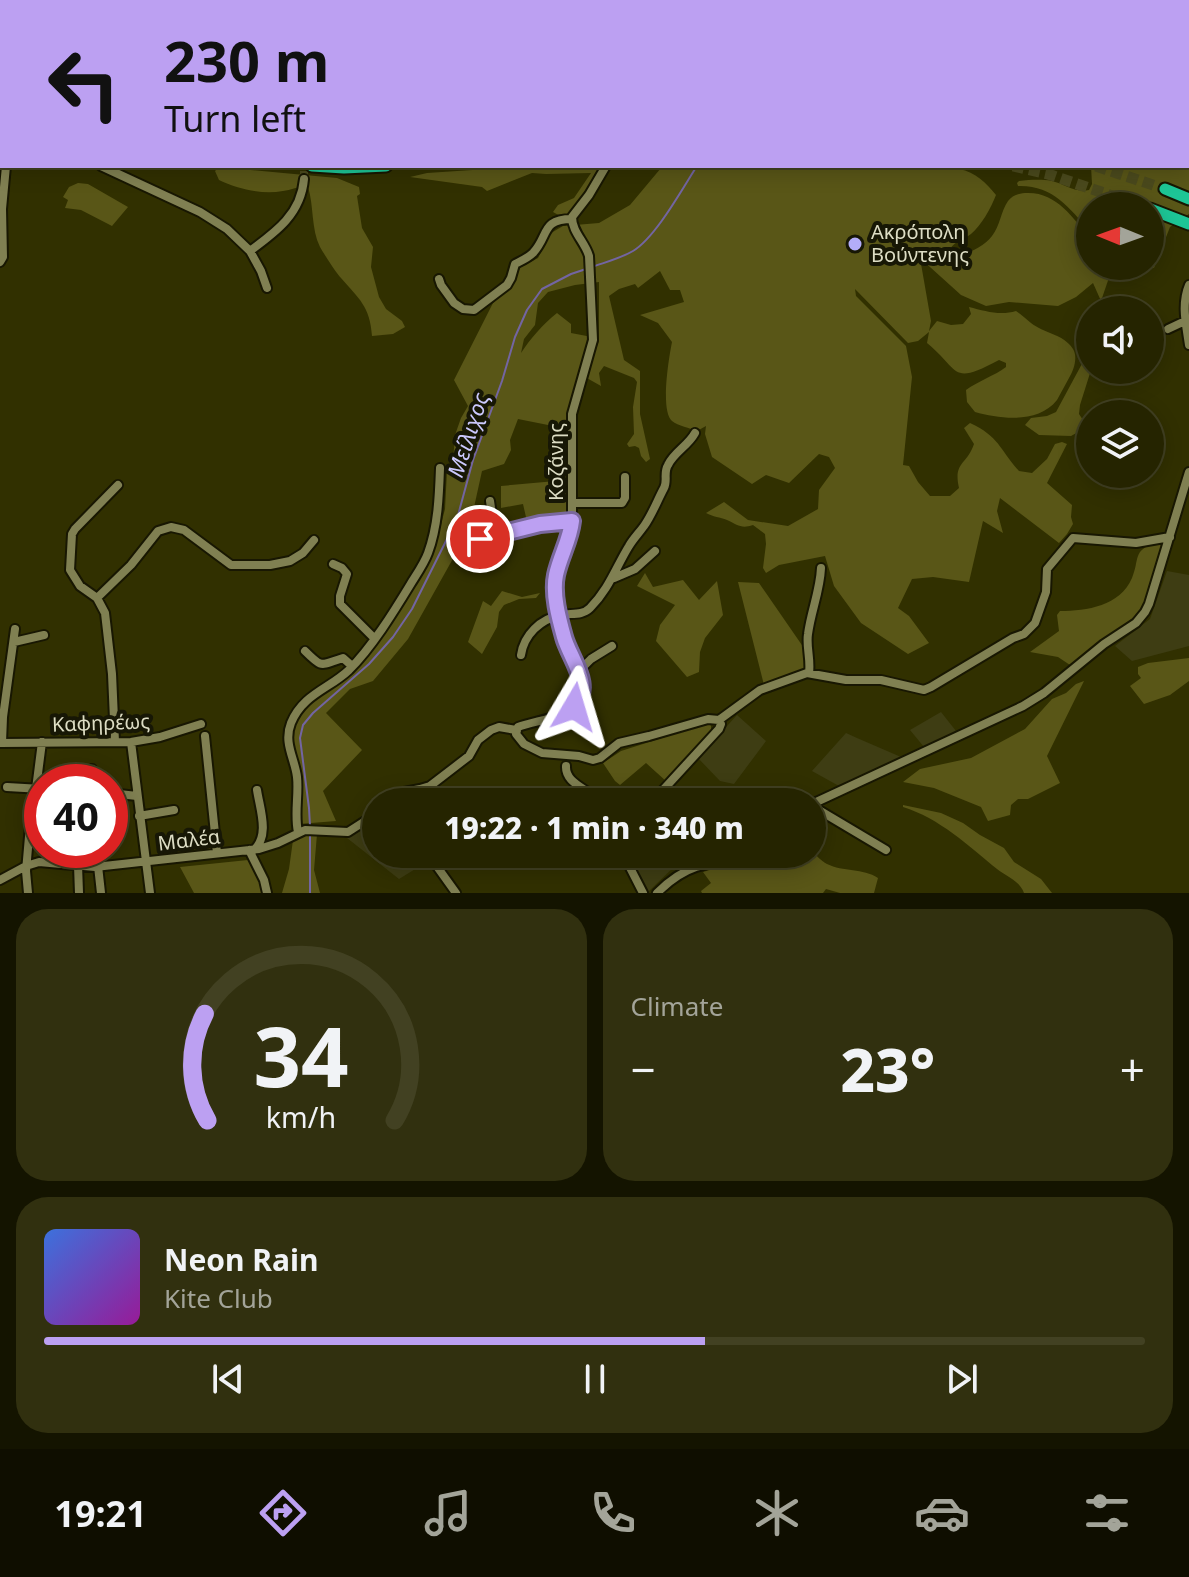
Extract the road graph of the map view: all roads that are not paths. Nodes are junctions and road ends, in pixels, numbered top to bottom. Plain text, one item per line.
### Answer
1 (6, 168) edge
2 (105, 168) edge
3 (605, 168) edge
4 (304, 179) tunnel mouth
5 (1165, 189) tunnel mouth
6 (1186, 198) edge
7 (1164, 214) edge
8 (572, 219) junction
9 (1189, 224) edge
10 (250, 251) junction
11 (0, 262) edge
12 (439, 279) dead end
13 (1189, 285) edge
14 (267, 288) dead end
15 (1185, 321) junction
16 (1168, 329) dead end
17 (1189, 345) edge
18 (695, 433) dead end
19 (440, 468) dead end
20 (1189, 472) edge
21 (625, 477) dead end
22 (118, 485) dead end
23 (490, 501) dead end
24 (572, 503) junction
25 (572, 521) junction
26 (495, 535) junction
27 (1170, 537) junction
28 (314, 540) dead end
29 (655, 551) dead end
30 (333, 564) dead end
31 (475, 565) dead end
32 (821, 568) dead end
33 (613, 578) junction
34 (97, 598) junction
35 (559, 615) junction
36 (15, 629) dead end
37 (44, 635) dead end
38 (374, 638) junction
39 (14, 642) junction
40 (612, 646) dead end
41 (305, 651) dead end
42 (521, 655) dead end
43 (352, 666) junction
44 (579, 671) junction
45 (809, 673) junction
46 (719, 720) junction
47 (201, 724) dead end
48 (516, 730) junction
49 (205, 736) dead end
50 (1, 742) edge
51 (42, 742) junction
52 (115, 742) junction
53 (131, 742) junction
54 (41, 764) edge
55 (566, 766) dead end
56 (7, 787) dead end
57 (24, 788) edge
58 (425, 788) edge
59 (583, 788) edge
60 (665, 788) edge
61 (257, 790) dead end
62 (128, 795) edge
63 (137, 796) junction
64 (826, 799) edge
65 (174, 810) dead end
66 (826, 814) edge
67 (139, 816) junction
68 (362, 823) edge
69 (306, 830) junction
70 (251, 850) junction
71 (886, 850) dead end
72 (217, 853) junction
73 (145, 862) junction
74 (128, 863) edge
75 (24, 867) edge
76 (26, 868) edge
77 (81, 868) edge
78 (98, 868) edge
79 (438, 868) edge
80 (630, 868) edge
81 (697, 868) edge
82 (0, 880) edge
83 (28, 893) edge
84 (79, 893) edge
85 (101, 893) edge
86 (150, 893) edge
87 (267, 893) edge
88 (456, 893) edge
89 (643, 893) edge
90 (657, 893) edge

1 - 11 street
2 - 10 street
3 - 8 street
4 - 10 street
5 - 6 highway
7 - 9 highway
8 - 12 street
8 - 24 street, Κοζάνης
10 - 14 street
13 - 15 street
15 - 16 street
15 - 17 street
18 - 33 street
19 - 38 street
20 - 27 street
21 - 24 street
22 - 34 street
23 - 26 street
24 - 25 street, Κοζάνης
25 - 26 street
25 - 35 street, Κοζάνης
26 - 31 street
27 - 45 street
27 - 64 street
28 - 34 street
29 - 33 street
30 - 38 street
32 - 45 street
33 - 35 street
34 - 52 street
35 - 42 street
35 - 44 street, Κοζάνης
36 - 39 street
37 - 39 street
38 - 43 street
39 - 50 street
40 - 44 street
41 - 43 street
43 - 69 street
44 - 48 street
45 - 46 street
46 - 48 street
46 - 60 street
47 - 53 street, Καφηρέως
48 - 58 street
49 - 72 street
50 - 51 street, Καφηρέως
51 - 52 street, Καφηρέως
51 - 54 street
52 - 53 street, Καφηρέως
53 - 63 street
55 - 59 street
56 - 57 street
61 - 70 street
62 - 63 street
63 - 67 street
65 - 67 street
66 - 71 street
67 - 73 street
68 - 69 street, Μαλέα
69 - 70 street, Μαλέα
70 - 72 street, Μαλέα
70 - 87 street
72 - 73 street, Μαλέα
73 - 74 street, Μαλέα
73 - 86 street
75 - 82 street, Μαλέα
76 - 83 street
77 - 84 street
78 - 85 street
79 - 88 street
80 - 89 street
81 - 90 street

